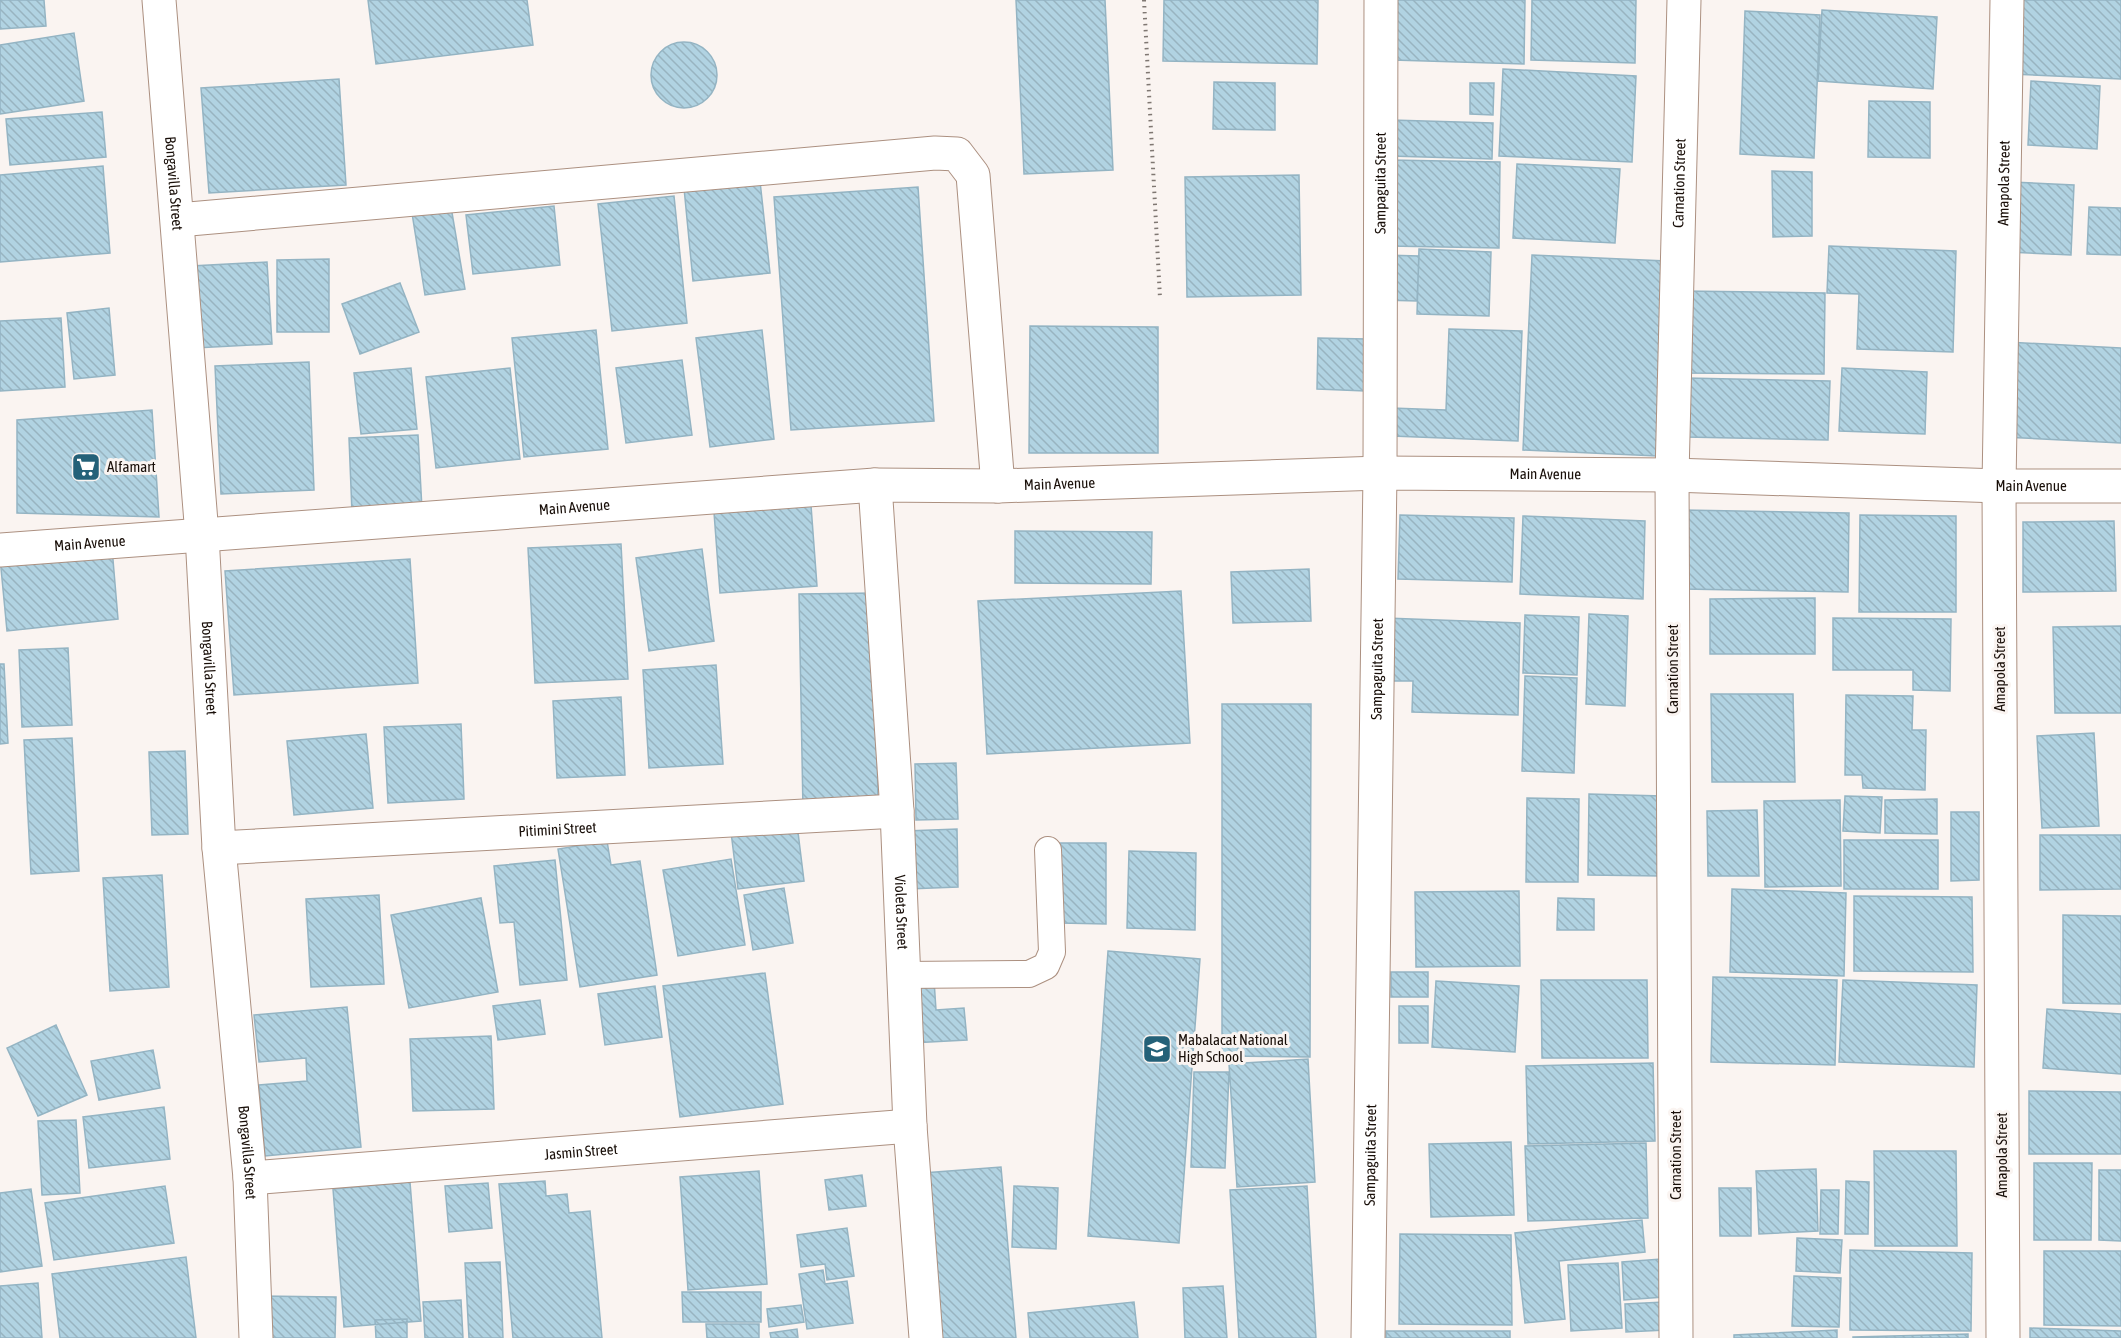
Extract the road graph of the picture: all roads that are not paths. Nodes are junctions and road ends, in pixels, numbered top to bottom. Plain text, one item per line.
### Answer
1 (159, 0) edge
2 (1381, 0) edge
3 (1684, 0) edge
4 (2007, 0) edge
5 (178, 220) junction
6 (1380, 473) junction
7 (1672, 475) junction
8 (875, 485) junction
9 (999, 486) junction
10 (1998, 486) junction
11 (2121, 486) edge
12 (202, 535) junction
13 (0, 550) edge
14 (897, 811) junction
15 (219, 848) junction
16 (1048, 850) dead end
17 (903, 975) junction
18 (910, 1126) junction
19 (250, 1178) junction
20 (256, 1338) edge
21 (926, 1338) edge
22 (1368, 1338) edge
23 (1676, 1338) edge
24 (2003, 1338) edge

1 - 5 street, Bongavilla Street
2 - 6 street, Sampaguita Street
3 - 7 street, Carnation Street
4 - 10 street, Amapola Street
5 - 9 street
5 - 12 street, Bongavilla Street
6 - 7 street, Main Avenue
6 - 9 street, Main Avenue
6 - 22 street, Sampaguita Street
7 - 10 street, Main Avenue
7 - 23 street, Carnation Street
8 - 9 street, Main Avenue
8 - 12 street, Main Avenue
8 - 14 street, Violeta Street
10 - 11 street, Main Avenue
10 - 24 street, Amapola Street
12 - 13 street, Main Avenue
12 - 15 street, Bongavilla Street
14 - 15 street, Pitimini Street
14 - 17 street, Violeta Street
15 - 19 street, Bongavilla Street
16 - 17 lane
17 - 18 street, Violeta Street
18 - 19 street, Jasmin Street
18 - 21 street, Violeta Street
19 - 20 street, Bongavilla Street

